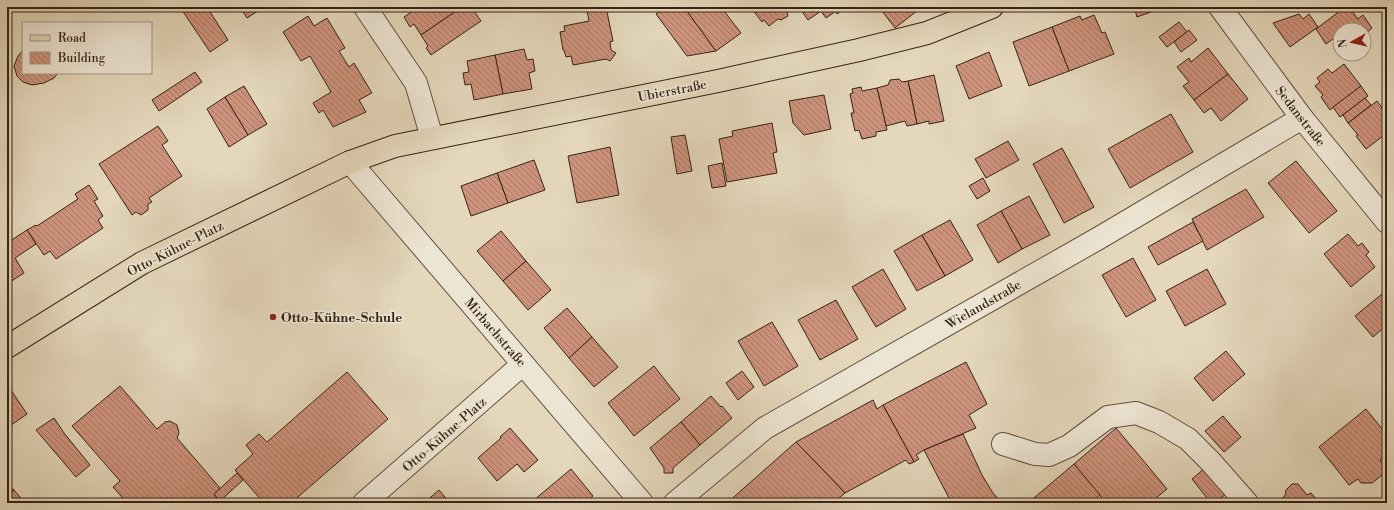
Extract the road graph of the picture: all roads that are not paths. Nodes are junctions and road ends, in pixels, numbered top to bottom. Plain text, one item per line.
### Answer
1 (365, 7) edge
2 (992, 7) edge
3 (1220, 7) edge
4 (1302, 118) junction
5 (432, 138) junction
6 (350, 162) junction
7 (1387, 222) edge
8 (7, 347) edge
9 (523, 364) junction
10 (1003, 444) dead end
11 (364, 503) edge
12 (642, 503) edge
13 (675, 503) edge
14 (1246, 503) edge

1 - 5 street
2 - 5 main road, Ubierstraße
3 - 4 street, Sedanstraße
4 - 7 street, Sedanstraße
4 - 13 street, Wielandstraße
5 - 6 main road, Ubierstraße
6 - 8 main road, Otto-Kühne-Platz
6 - 9 street, Mirbachstraße
9 - 11 street, Otto-Kühne-Platz
9 - 12 street, Mirbachstraße
10 - 14 street

